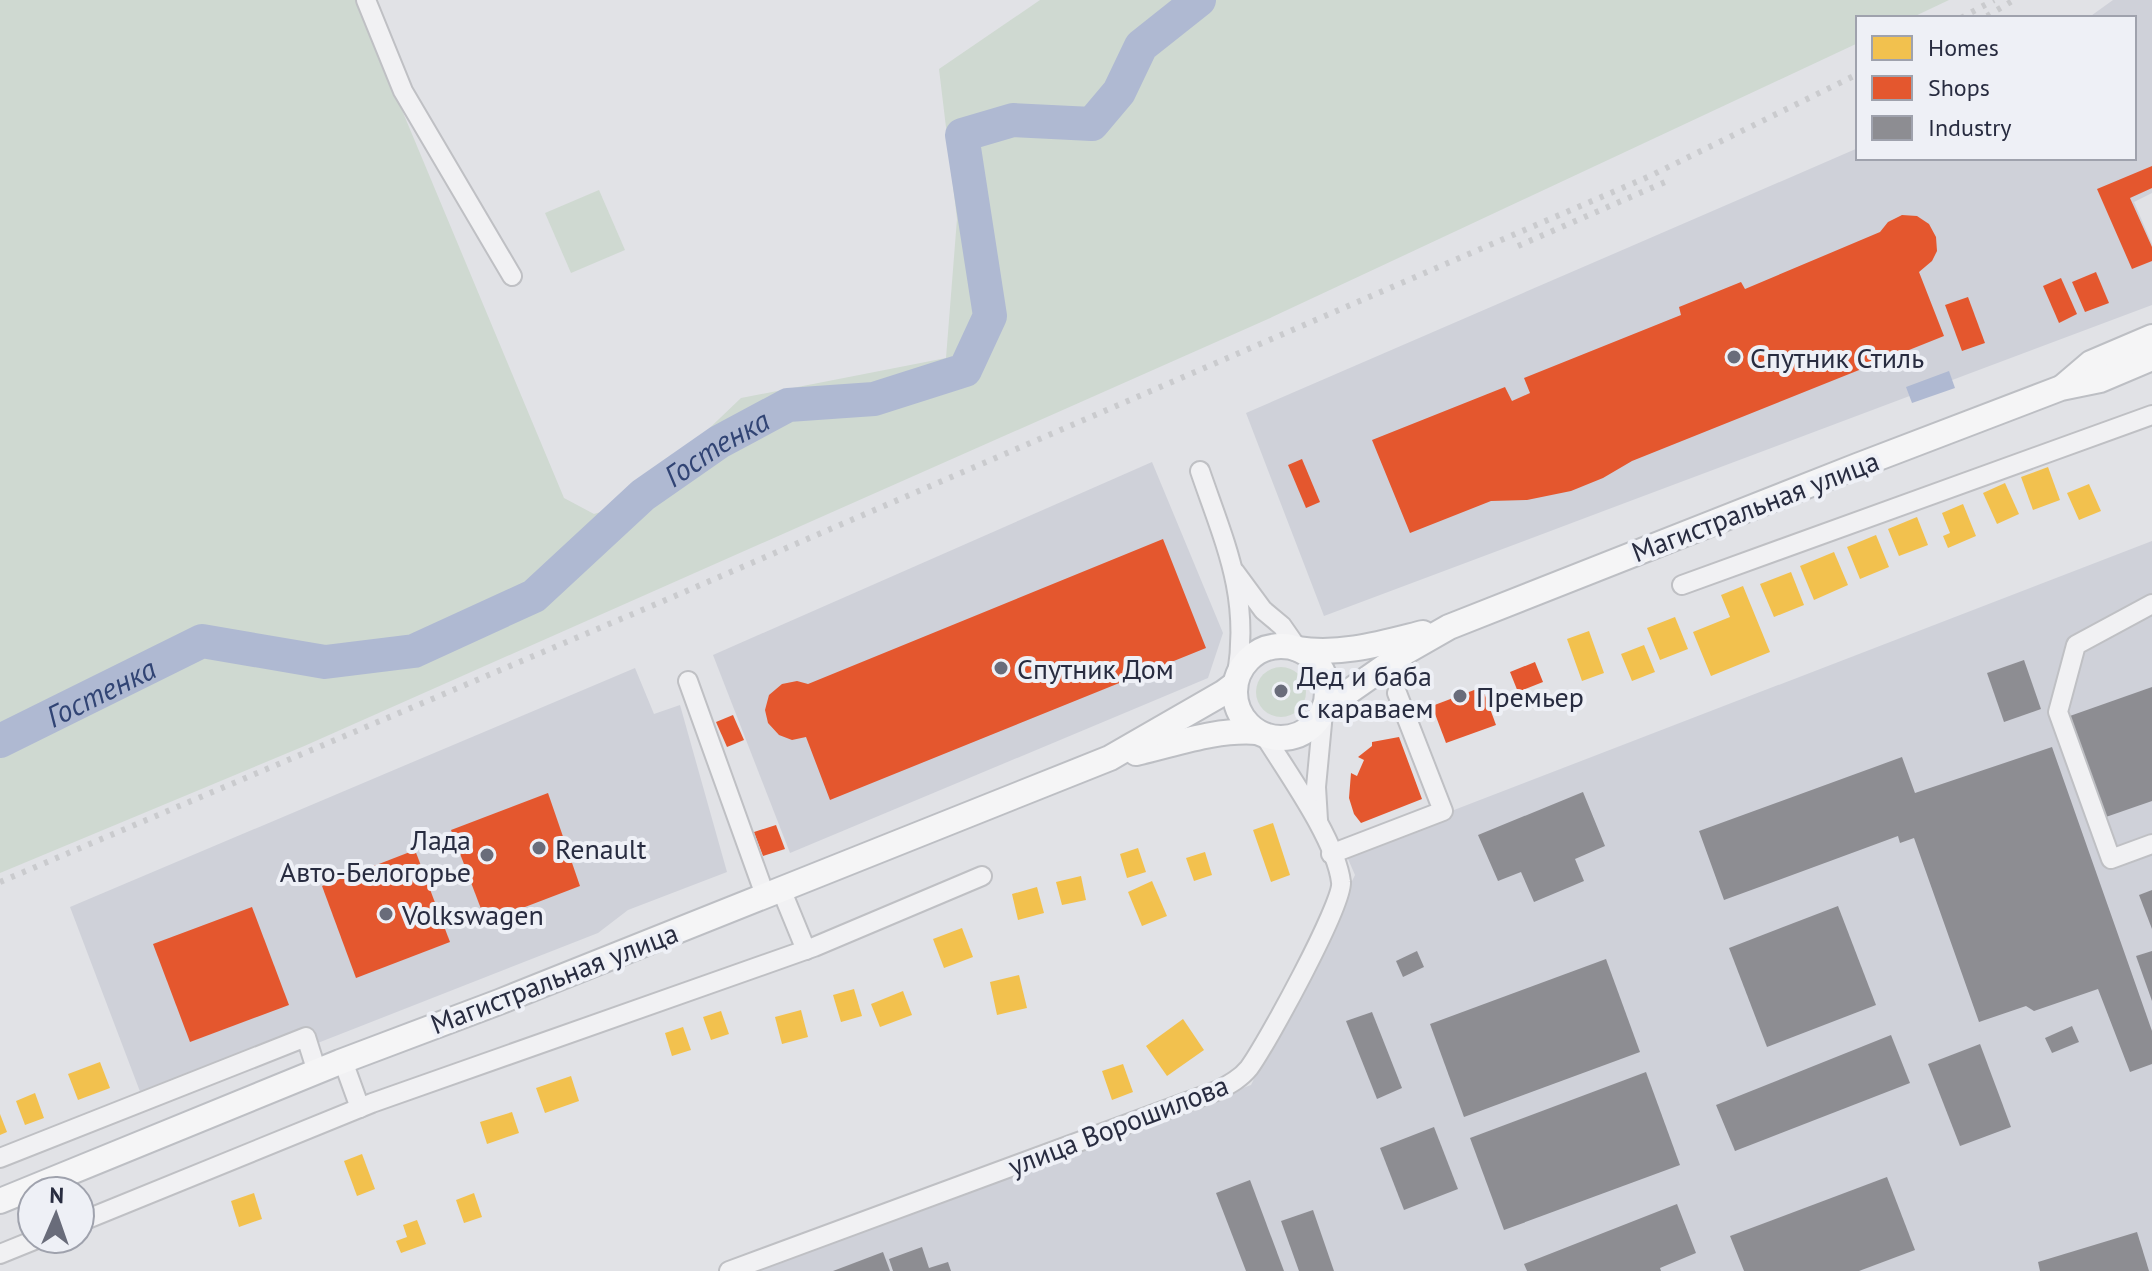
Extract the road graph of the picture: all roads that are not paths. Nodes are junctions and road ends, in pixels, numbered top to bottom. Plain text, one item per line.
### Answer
1 (366, 0) edge
2 (512, 276) dead end
3 (2152, 337) edge
4 (2147, 362) edge
5 (2061, 388) junction
6 (2152, 415) edge
7 (1200, 471) dead end
8 (1234, 570) junction
9 (1682, 585) dead end
10 (2152, 604) edge
11 (1449, 627) junction
12 (1298, 649) junction
13 (1236, 680) junction
14 (688, 681) dead end
15 (1397, 693) dead end
16 (1323, 711) junction
17 (1261, 734) junction
18 (1110, 758) junction
19 (1318, 823) junction
20 (2152, 844) edge
21 (1331, 854) junction
22 (982, 876) dead end
23 (773, 892) junction
24 (806, 950) junction
25 (343, 1061) junction
26 (317, 1072) junction
27 (360, 1108) junction
28 (0, 1158) edge
29 (0, 1201) edge
30 (96, 1215) edge
31 (752, 1267) edge
32 (729, 1271) edge

1 - 2 street
3 - 5 main road, Магистральная улица
4 - 5 main road, Магистральная улица
5 - 11 main road, Магистральная улица
6 - 9 street, Магистральная улица
7 - 8 street
8 - 12 street
8 - 13 street
10 - 20 street
11 - 12 main road, Магистральная улица
11 - 16 main road, Магистральная улица
12 - 13 main road, Магистральная улица
12 - 16 main road
13 - 17 main road
13 - 18 main road, Магистральная улица
14 - 23 street
15 - 21 street
16 - 17 main road, Магистральная улица
16 - 19 street
17 - 18 main road, Магистральная улица
17 - 19 street
18 - 23 main road, Магистральная улица
19 - 21 street, улица Ворошилова
21 - 31 street, улица Ворошилова
22 - 24 street
23 - 24 street
23 - 25 main road, Магистральная улица
24 - 27 street
25 - 26 main road, Магистральная улица
25 - 27 street
26 - 28 street
26 - 29 main road, Магистральная улица
27 - 30 street
31 - 32 street, улица Ворошилова

